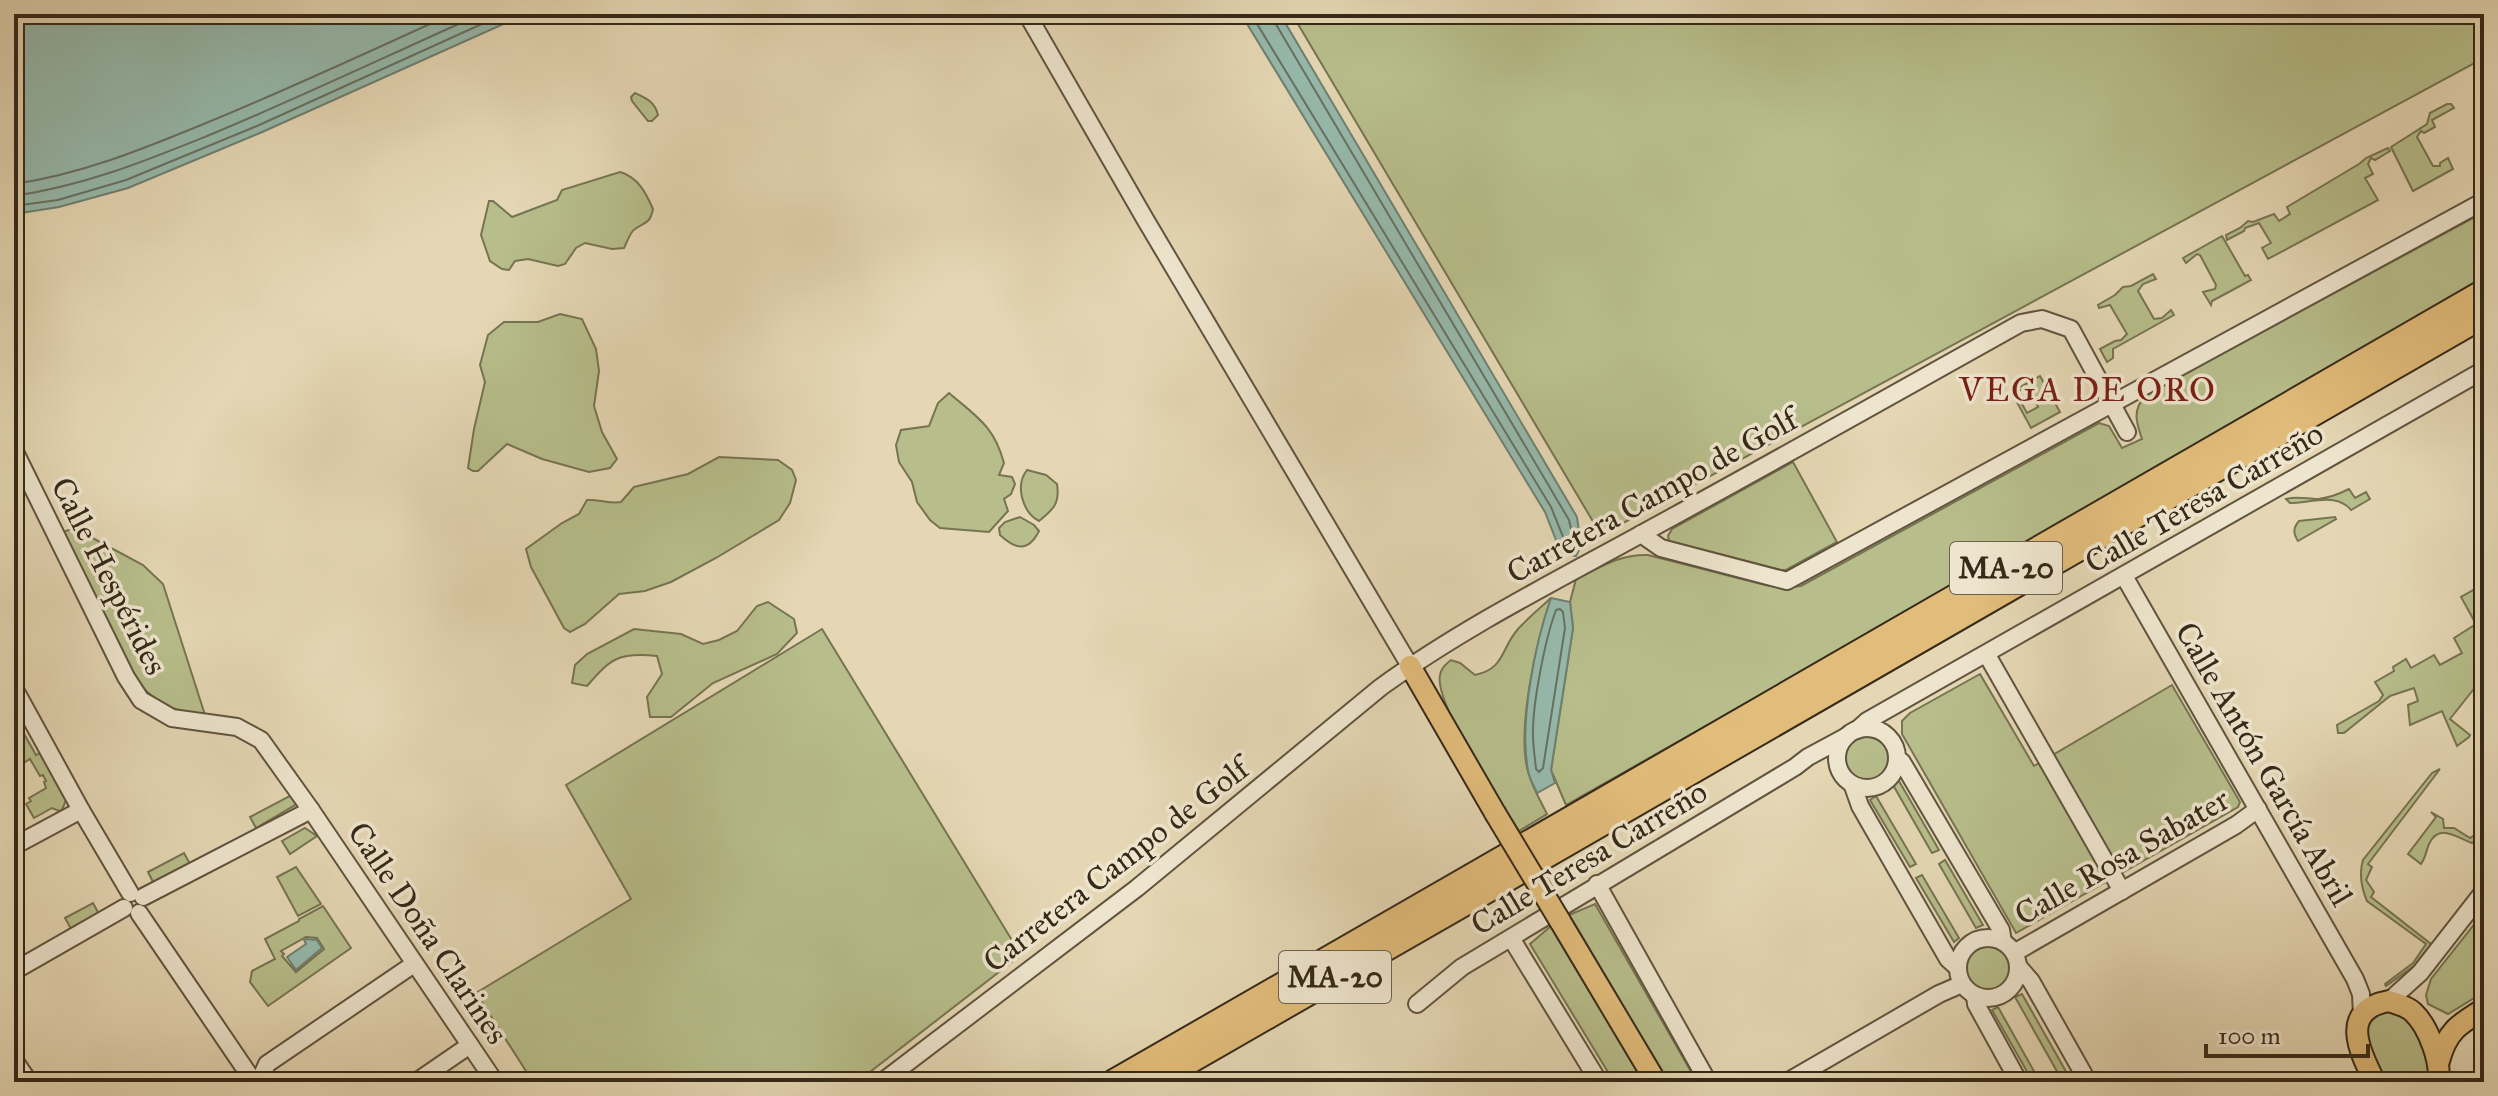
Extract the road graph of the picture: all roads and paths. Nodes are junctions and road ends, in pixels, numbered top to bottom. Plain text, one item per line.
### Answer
1 (1027, 14) edge
2 (2484, 201) edge
3 (2484, 292) edge
4 (2484, 315) edge
5 (2484, 370) edge
6 (2114, 403) junction
7 (2127, 432) dead end
8 (14, 450) edge
9 (1641, 534) junction
10 (2124, 576) junction
11 (1987, 655) junction
12 (1410, 666) junction
13 (14, 688) edge
14 (1909, 699) junction
15 (1852, 733) junction
16 (1890, 740) junction
17 (1897, 758) junction
18 (1795, 767) junction
19 (1840, 772) junction
20 (1853, 786) junction
21 (2258, 809) junction
22 (81, 810) junction
23 (313, 813) junction
24 (14, 846) edge
25 (1522, 858) junction
26 (1597, 884) junction
27 (2122, 891) junction
28 (2484, 891) edge
29 (134, 903) junction
30 (1511, 938) junction
31 (2011, 954) junction
32 (414, 964) junction
33 (14, 971) edge
34 (2420, 973) junction
35 (2355, 979) junction
36 (1965, 983) junction
37 (2386, 1002) junction
38 (1417, 1004) dead end
39 (2484, 1009) edge
40 (2362, 1015) junction
41 (2417, 1017) junction
42 (2455, 1027) junction
43 (470, 1045) junction
44 (2362, 1056) junction
45 (14, 1060) edge
46 (2439, 1061) junction
47 (29, 1082) edge
48 (256, 1082) edge
49 (416, 1082) edge
50 (495, 1082) edge
51 (882, 1082) edge
52 (1114, 1082) edge
53 (1153, 1082) edge
54 (1599, 1082) edge
55 (1656, 1082) edge
56 (1708, 1082) edge
57 (1787, 1082) edge
58 (2019, 1082) edge
59 (2088, 1082) edge
60 (2356, 1082) edge
61 (2375, 1082) edge
62 (2438, 1082) edge

1 - 12 street
2 - 6 street
3 - 25 highway, MA-20
4 - 25 highway, MA-20
5 - 10 street, Calle Teresa Carreño
6 - 7 street, Carretera Campo de Golf
6 - 9 street
6 - 9 street, Carretera Campo de Golf
8 - 23 street, Calle Hespérides
9 - 12 street, Carretera Campo de Golf
10 - 11 street, Calle Teresa Carreño
10 - 21 street, Calle Antón García Abril
11 - 14 street, Calle Teresa Carreño
11 - 27 street
12 - 51 street, Carretera Campo de Golf
12 - 55 main road, bridge
13 - 22 street
14 - 15 street, Calle Teresa Carreño
14 - 16 street
15 - 16 street
15 - 18 street, Calle Teresa Carreño
15 - 19 street
16 - 17 street
17 - 20 street
17 - 31 street
18 - 19 street
18 - 26 street, Calle Teresa Carreño
19 - 20 street
20 - 36 street
21 - 27 street, Calle Rosa Sabater
21 - 35 street, Calle Antón García Abril
22 - 24 street
22 - 29 street
23 - 29 street
23 - 32 street, Calle Doña Clarines
25 - 52 highway, MA-20
25 - 53 highway, MA-20
26 - 30 street, Calle Teresa Carreño
26 - 56 street
27 - 31 street, Calle Rosa Sabater
28 - 34 street
29 - 33 street
29 - 48 street
30 - 38 street, Calle Teresa Carreño
30 - 54 street
31 - 36 street
31 - 36 street
31 - 59 street
32 - 43 street, Calle Doña Clarines
32 - 48 street
34 - 37 street
34 - 41 street
35 - 37 street, Calle Antón García Abril
35 - 40 street, Calle Antón García Abril
36 - 57 street
36 - 58 street
37 - 40 main road
37 - 41 main road
39 - 42 main road
40 - 44 main road
41 - 42 main road
41 - 46 main road
42 - 46 main road
43 - 49 street
43 - 50 street, Calle Doña Clarines
44 - 60 main road
44 - 61 main road
45 - 47 street
46 - 62 main road

